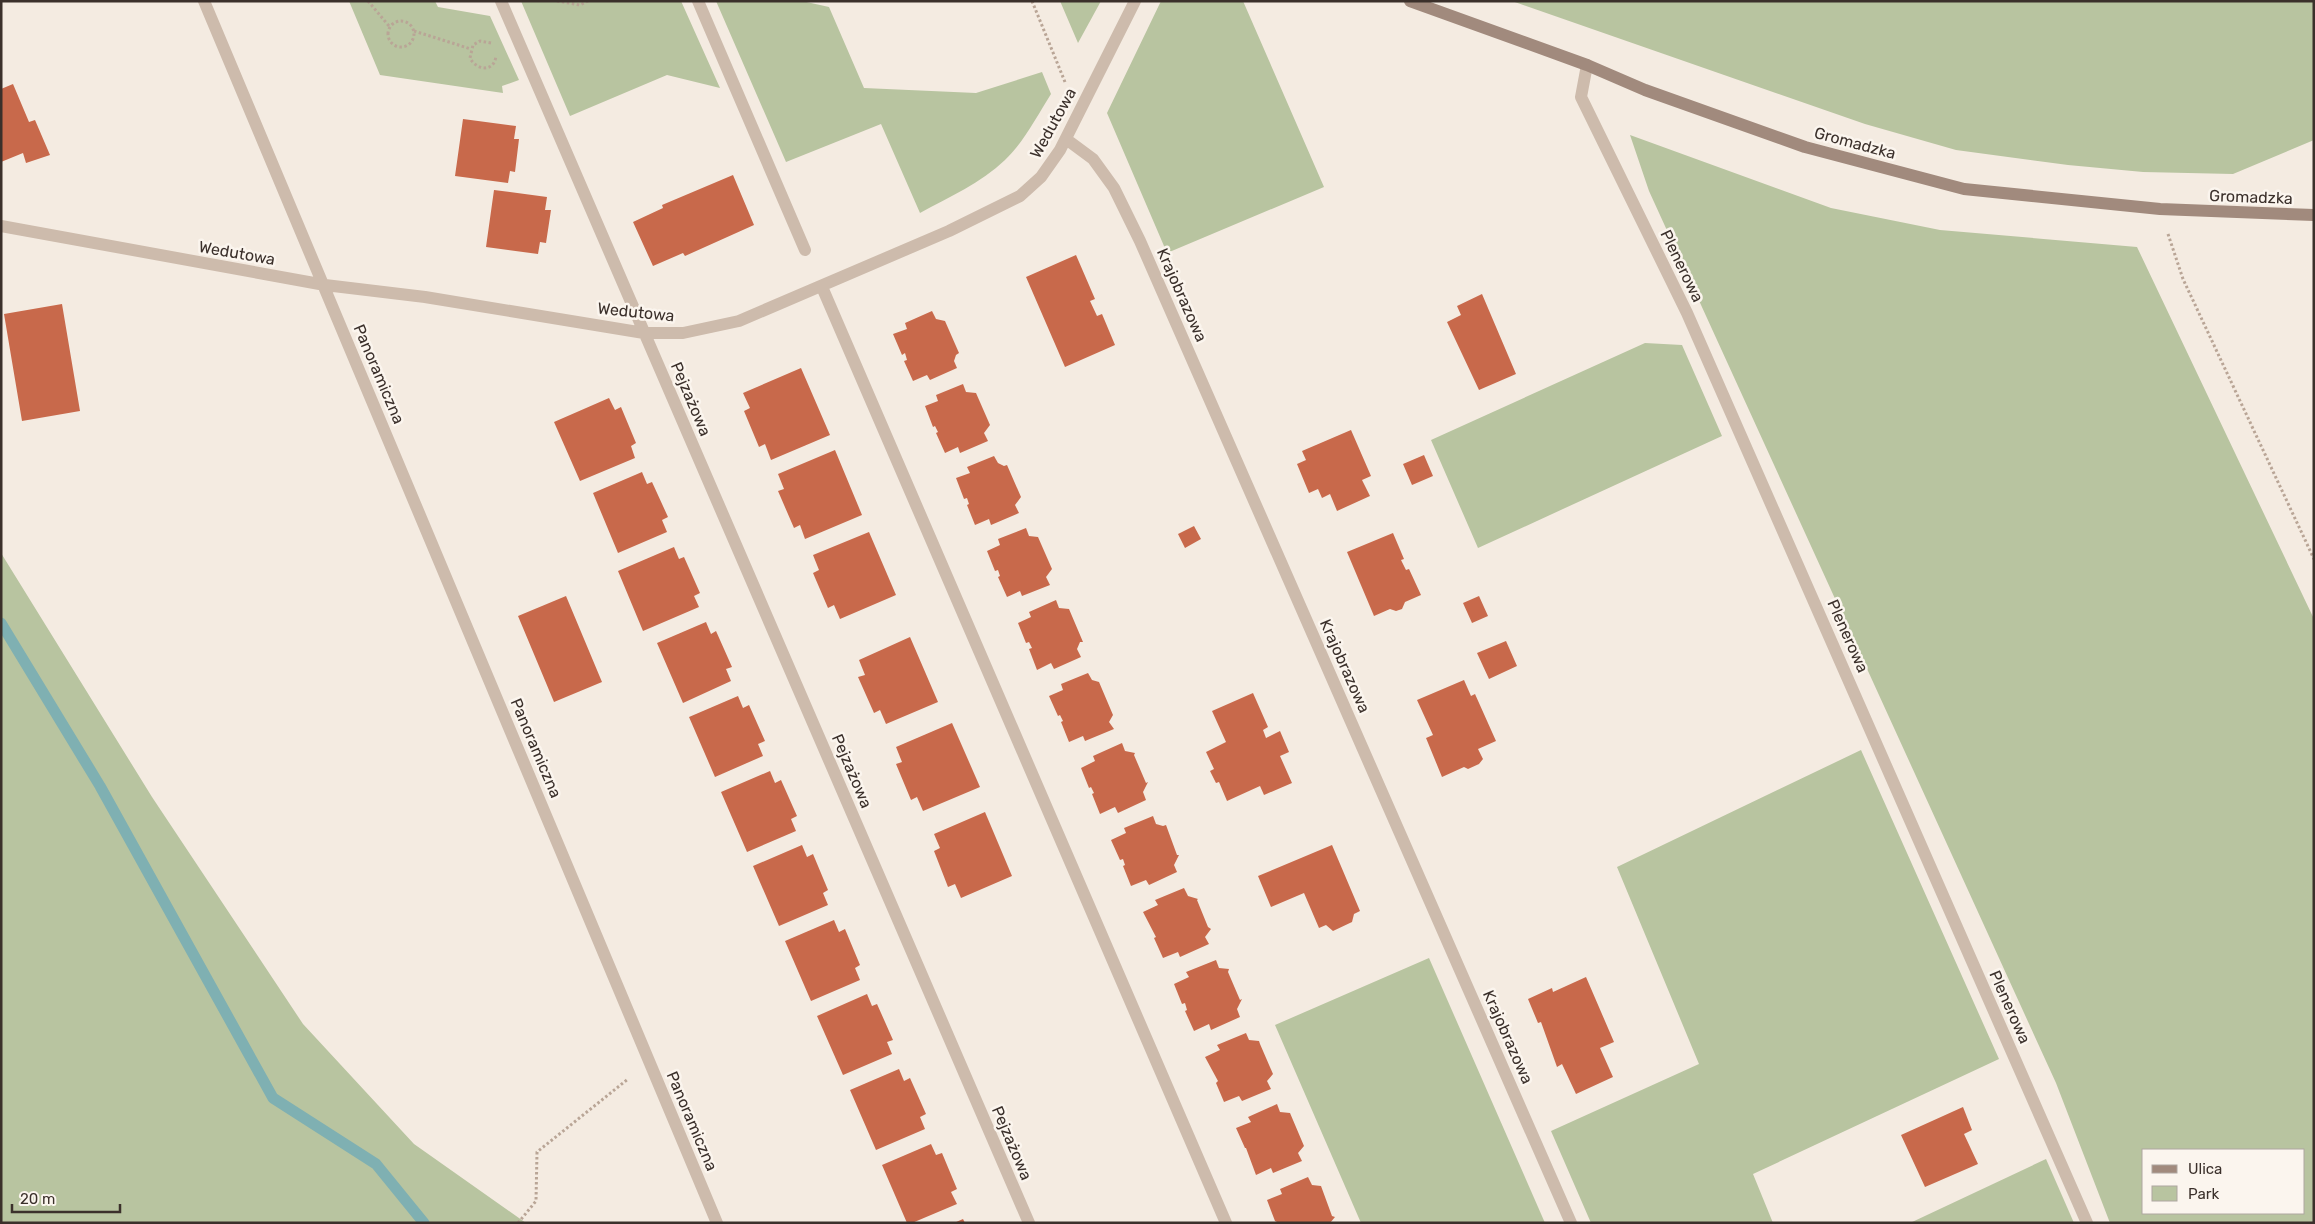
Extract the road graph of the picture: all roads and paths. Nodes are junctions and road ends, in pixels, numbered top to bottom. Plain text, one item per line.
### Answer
1 (204, 1) edge
2 (368, 1) edge
3 (501, 1) edge
4 (557, 1) edge
5 (588, 1) edge
6 (698, 1) edge
7 (1032, 1) edge
8 (1135, 1) edge
9 (1410, 1) edge
10 (389, 26) junction
11 (414, 31) junction
12 (516, 32) junction
13 (492, 43) junction
14 (471, 49) junction
15 (1587, 65) junction
16 (1083, 105) junction
17 (1066, 139) junction
18 (2160, 210) junction
19 (2314, 215) edge
20 (1, 226) edge
21 (805, 250) dead end
22 (325, 285) junction
23 (822, 287) junction
24 (644, 333) junction
25 (2314, 558) edge
26 (649, 1062) junction
27 (518, 1223) edge
28 (717, 1223) edge
29 (1029, 1223) edge
30 (1226, 1223) edge
31 (1571, 1223) edge
32 (2087, 1223) edge

1 - 22 street, Panoramiczna
2 - 10 path
3 - 12 street, Pejzażowa
4 - 5 path
6 - 21 street
7 - 16 path
8 - 16 street, Wedutowa
9 - 15 street, Gromadzka
10 - 11 path
10 - 11 path
11 - 14 path
12 - 13 path
12 - 24 street, Pejzażowa
13 - 14 path
13 - 14 path
15 - 18 street, Gromadzka
15 - 32 street, Plenerowa
16 - 17 street, Wedutowa
17 - 23 street, Wedutowa
17 - 31 street, Krajobrazowa
18 - 19 street, Gromadzka
18 - 25 path
20 - 22 street, Wedutowa
22 - 24 street, Wedutowa
22 - 26 street, Panoramiczna
23 - 24 street, Wedutowa
23 - 30 street
24 - 29 street, Pejzażowa
26 - 27 path
26 - 28 street, Panoramiczna

